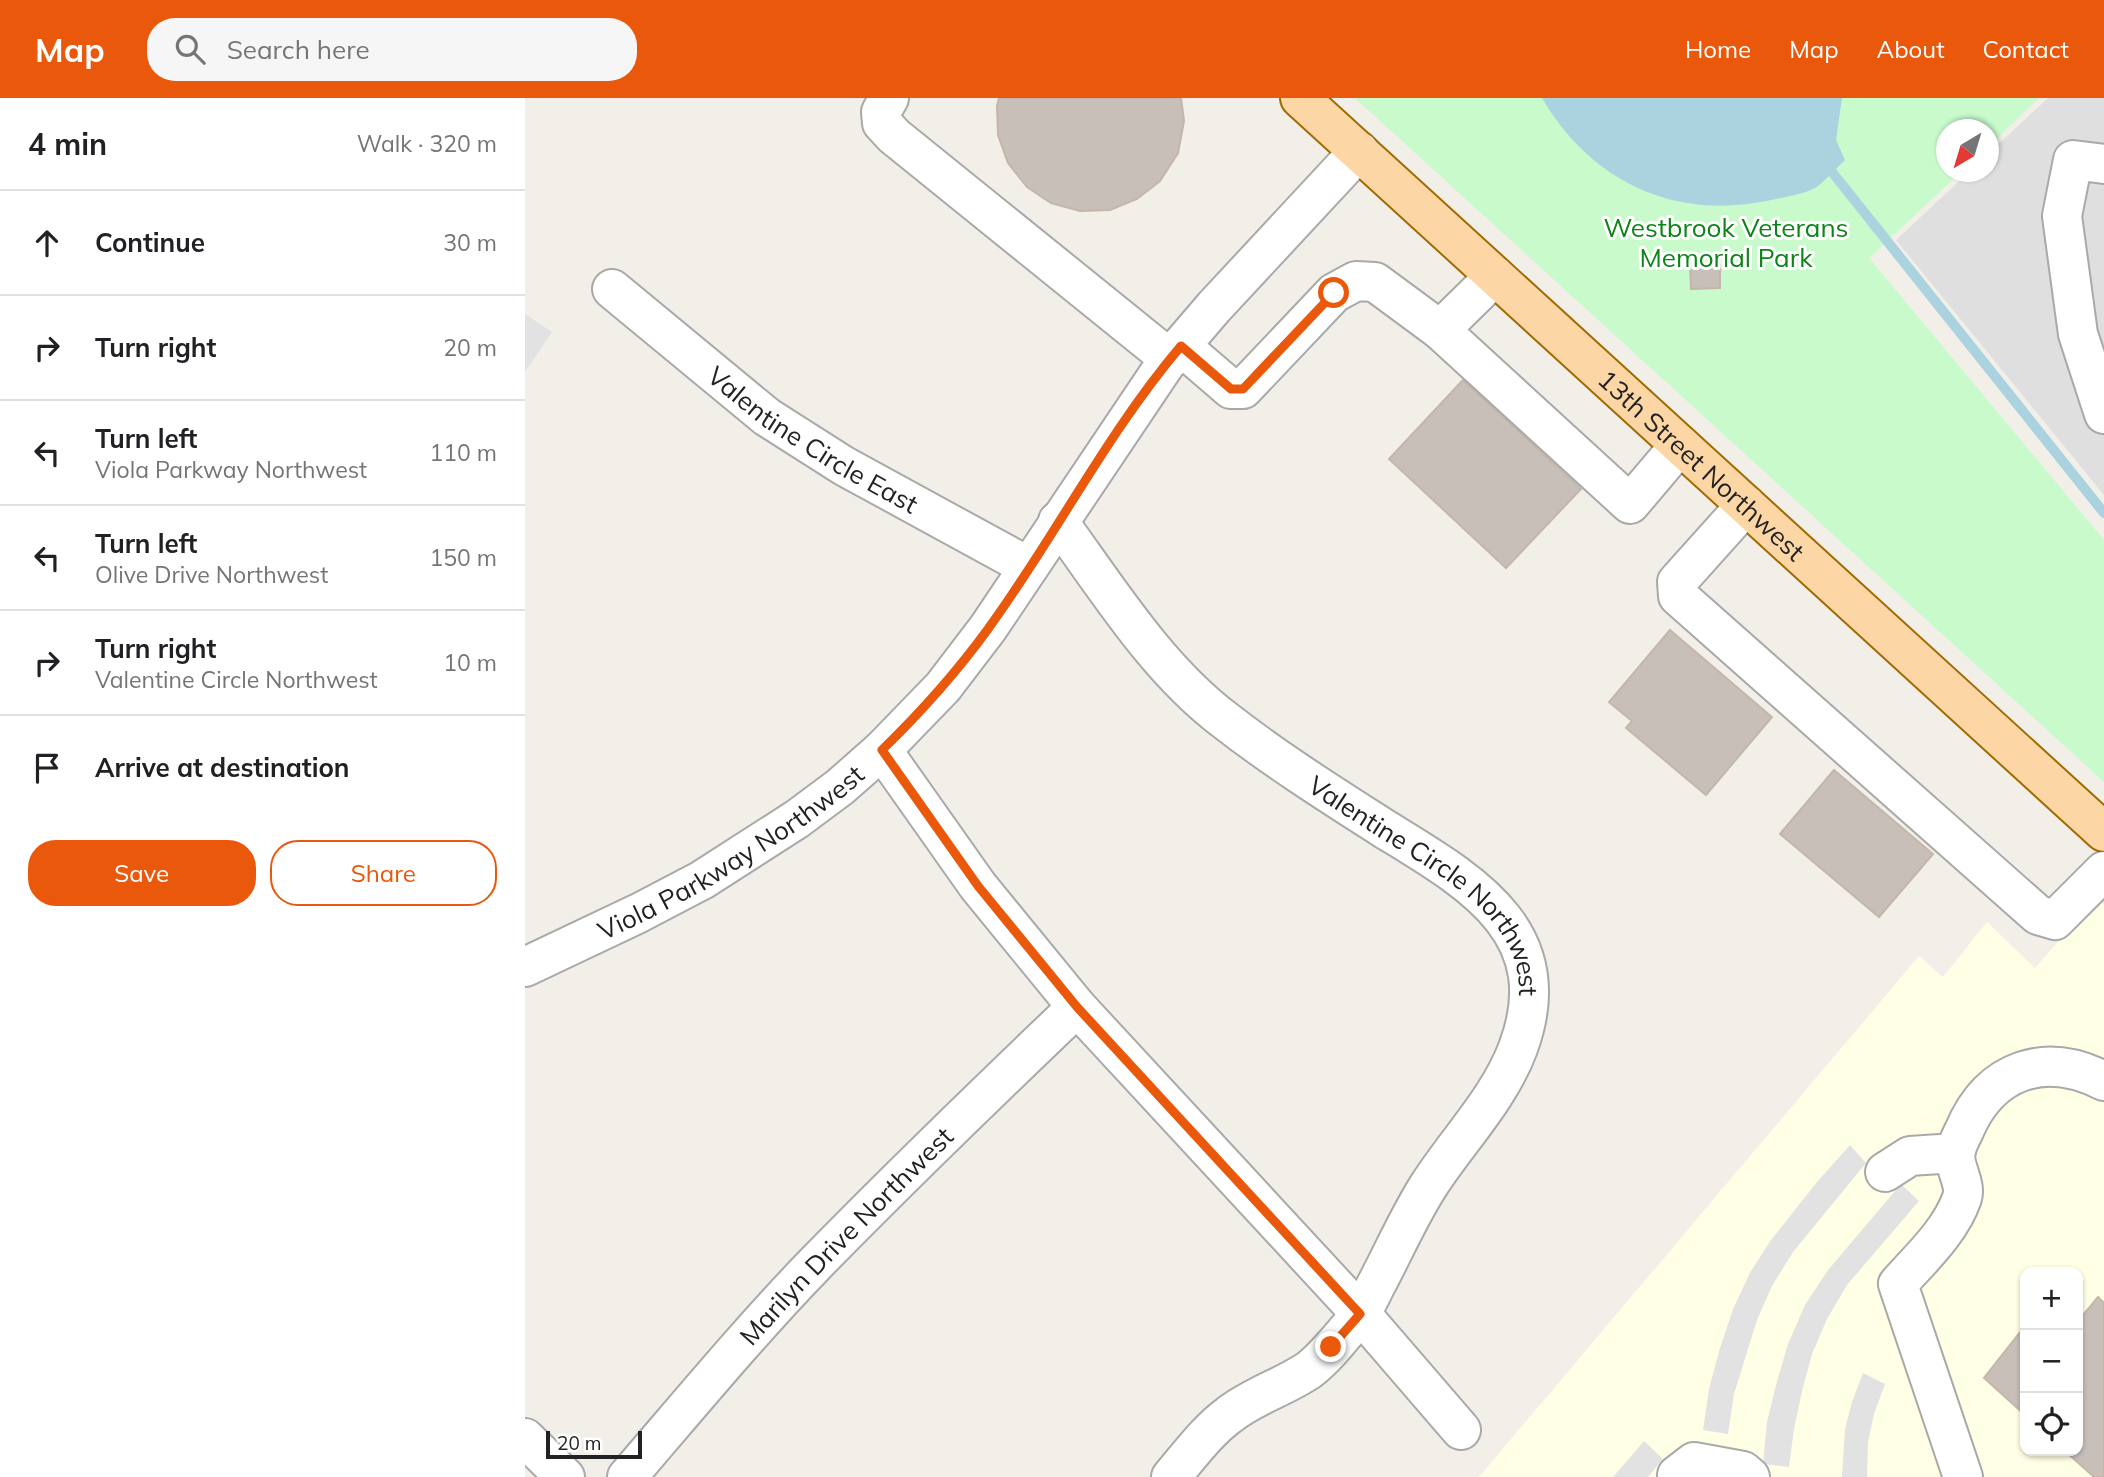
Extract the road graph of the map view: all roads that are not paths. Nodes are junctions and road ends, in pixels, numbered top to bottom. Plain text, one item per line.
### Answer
1 (889, 98) edge
2 (1300, 98) edge
3 (1359, 151) junction
4 (2104, 164) edge
5 (1495, 276) junction
6 (612, 289) dead end
7 (1440, 330) junction
8 (1176, 353) junction
9 (2104, 414) edge
10 (1680, 445) junction
11 (1746, 506) junction
12 (1058, 521) junction
13 (1030, 567) junction
14 (882, 750) junction
15 (2104, 832) edge
16 (2104, 871) edge
17 (525, 967) edge
18 (1077, 1007) junction
19 (2104, 1081) edge
20 (1955, 1153) junction
21 (1885, 1172) dead end
22 (1360, 1314) junction
23 (1461, 1430) dead end
24 (525, 1437) edge
25 (1677, 1475) dead end
26 (1745, 1475) edge
27 (565, 1477) edge
28 (627, 1477) edge
29 (1171, 1477) edge
30 (1963, 1477) edge

1 - 8 street
2 - 3 main road, 13th Street Northwest
3 - 5 main road, 13th Street Northwest
3 - 8 street, Viola Parkway Northwest
4 - 9 street
5 - 7 street
5 - 10 main road, 13th Street Northwest
6 - 13 street, Valentine Circle East
7 - 8 street
7 - 10 street
8 - 12 street, Viola Parkway Northwest
10 - 11 main road, 13th Street Northwest
11 - 15 main road, 13th Street Northwest
11 - 16 street
12 - 13 street, Viola Parkway Northwest
12 - 22 street, Valentine Circle Northwest
13 - 14 street, Viola Parkway Northwest
14 - 17 street, Viola Parkway Northwest
14 - 18 street
18 - 22 street
18 - 28 street, Marilyn Drive Northwest
19 - 20 street
20 - 21 street
20 - 30 street
22 - 23 street
22 - 29 street, Valentine Circle Northwest
24 - 27 street
25 - 26 street

